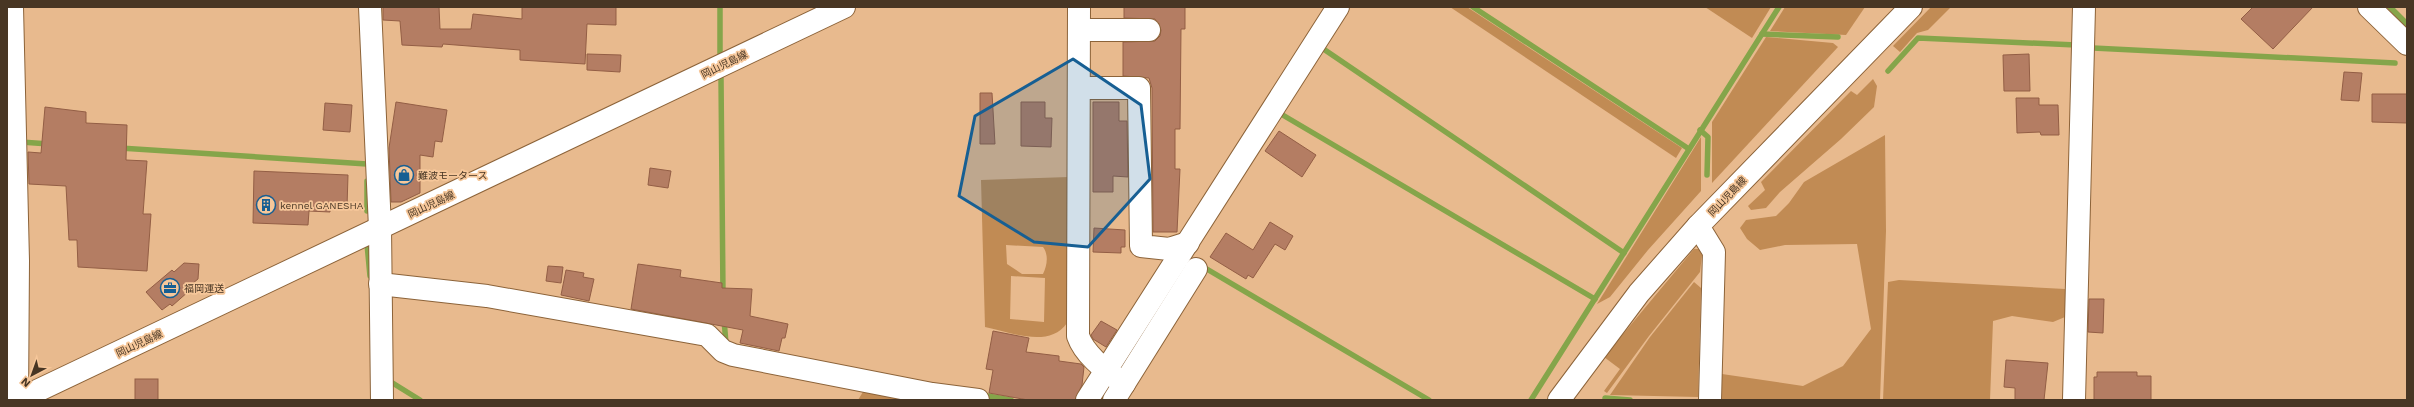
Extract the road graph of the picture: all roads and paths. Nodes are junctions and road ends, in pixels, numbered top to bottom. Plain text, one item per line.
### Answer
1 (12, 7) edge
2 (370, 7) edge
3 (844, 7) edge
4 (1079, 7) edge
5 (1338, 7) edge
6 (1912, 7) edge
7 (2084, 7) edge
8 (2369, 7) edge
9 (1086, 30) junction
10 (1149, 30) dead end
11 (2407, 44) edge
12 (1087, 88) dead end
13 (1698, 226) junction
14 (380, 228) junction
15 (1188, 243) junction
16 (1196, 269) dead end
17 (380, 284) junction
18 (1116, 382) edge
19 (18, 400) edge
20 (382, 400) edge
21 (978, 400) edge
22 (1087, 400) edge
23 (1559, 400) edge
24 (1710, 400) edge
25 (2074, 400) edge

1 - 19 street
2 - 14 street
3 - 14 street, 岡山児島線
4 - 9 street
5 - 15 street
6 - 13 street, 岡山児島線
7 - 25 street
8 - 11 street
9 - 10 street
9 - 18 street
12 - 15 street
13 - 23 street, 岡山児島線
13 - 24 street
14 - 17 street
14 - 19 street, 岡山児島線
15 - 18 street
16 - 18 street
17 - 20 street
17 - 21 street
18 - 22 street

